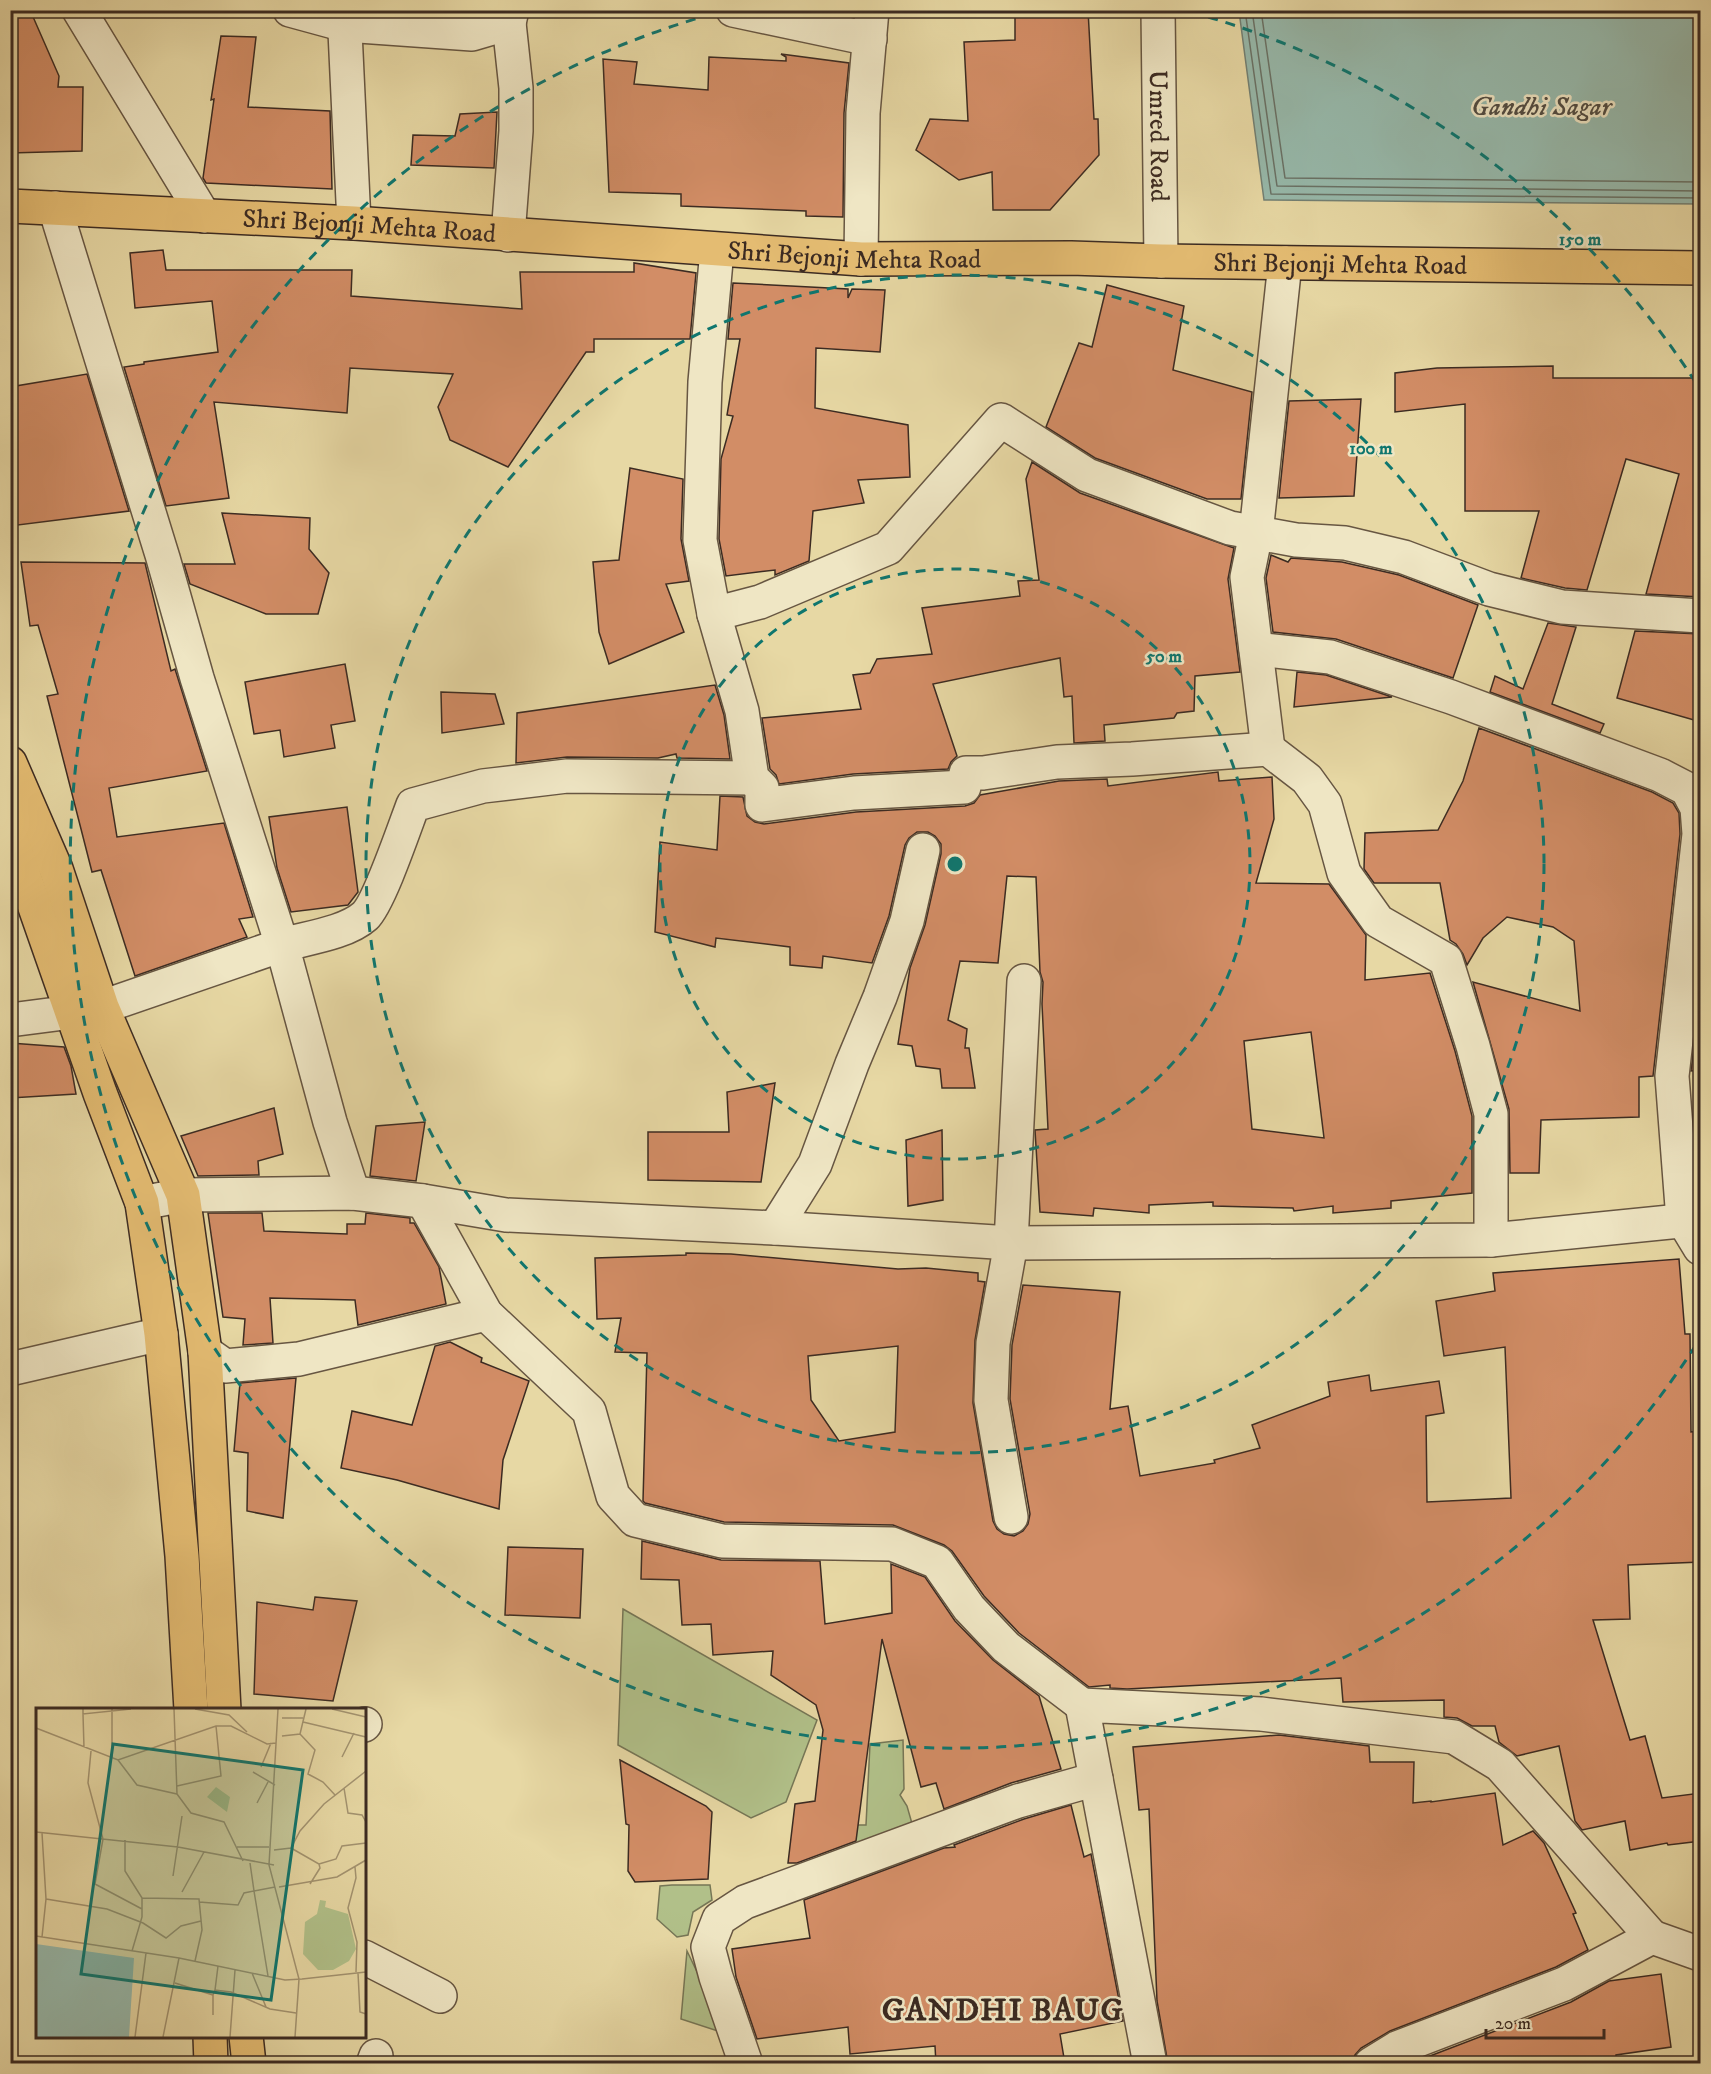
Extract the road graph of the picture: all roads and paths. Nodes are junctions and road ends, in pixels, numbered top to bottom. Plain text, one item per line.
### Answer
1 (79, 10) edge
2 (290, 10) edge
3 (733, 10) edge
4 (1158, 10) edge
5 (511, 17) edge
6 (344, 18) edge
7 (871, 25) edge
8 (10, 206) edge
9 (55, 208) junction
10 (204, 216) junction
11 (354, 223) junction
12 (508, 235) junction
13 (717, 250) junction
14 (861, 259) junction
15 (1161, 261) junction
16 (1285, 263) junction
17 (1701, 268) edge
18 (1256, 533) junction
19 (714, 614) junction
20 (1701, 616) edge
21 (1256, 649) junction
22 (1268, 748) junction
23 (10, 763) edge
24 (752, 778) junction
25 (10, 836) edge
26 (923, 850) dead end
27 (282, 945) junction
28 (1024, 981) dead end
29 (87, 1009) junction
30 (10, 1020) edge
31 (353, 1193) junction
32 (183, 1195) junction
33 (423, 1201) junction
34 (142, 1203) junction
35 (1692, 1219) edge
36 (775, 1228) junction
37 (1491, 1240) junction
38 (1011, 1243) junction
39 (1701, 1248) edge
40 (486, 1314) junction
41 (161, 1334) junction
42 (206, 1352) junction
43 (10, 1369) edge
44 (1011, 1518) dead end
45 (1082, 1705) junction
46 (190, 1708) edge
47 (224, 1708) edge
48 (1096, 1779) junction
49 (1652, 1937) junction
50 (1701, 1954) edge
51 (366, 1958) edge
52 (440, 1996) dead end
53 (210, 2038) edge
54 (246, 2038) edge
55 (211, 2064) edge
56 (249, 2064) edge
57 (746, 2064) edge
58 (1150, 2064) edge
59 (1371, 2064) edge

1 - 10 street
2 - 6 street
3 - 7 street
4 - 15 street, Umred Road
5 - 6 street
5 - 12 street
6 - 11 street
7 - 14 street
8 - 9 main road, Shri Bejonji Mehta Road
9 - 10 main road, Shri Bejonji Mehta Road
9 - 27 street
10 - 11 main road, Shri Bejonji Mehta Road
11 - 12 main road, Shri Bejonji Mehta Road
12 - 13 main road, Shri Bejonji Mehta Road
13 - 14 main road, Shri Bejonji Mehta Road
13 - 19 street
14 - 15 main road, Shri Bejonji Mehta Road
15 - 16 main road, Shri Bejonji Mehta Road
16 - 17 main road, Shri Bejonji Mehta Road
16 - 18 street
18 - 19 street
18 - 20 street
18 - 21 street
19 - 24 street
21 - 22 street
21 - 35 street
22 - 24 street
22 - 37 street
23 - 29 main road
24 - 27 street
25 - 29 main road
26 - 36 street
27 - 29 street
27 - 31 street
28 - 38 street
29 - 30 street
29 - 32 main road
29 - 34 main road
31 - 32 street
31 - 33 street
32 - 34 street
32 - 42 main road
33 - 36 street
33 - 40 street
34 - 41 main road
35 - 37 street
35 - 39 street
36 - 38 street
37 - 38 street
38 - 44 street
40 - 42 street
40 - 45 street
41 - 43 street
41 - 46 main road
42 - 47 main road
45 - 48 street
45 - 49 street
48 - 57 street
48 - 58 street
49 - 50 street
49 - 59 street
51 - 52 street
53 - 55 main road
54 - 56 main road

